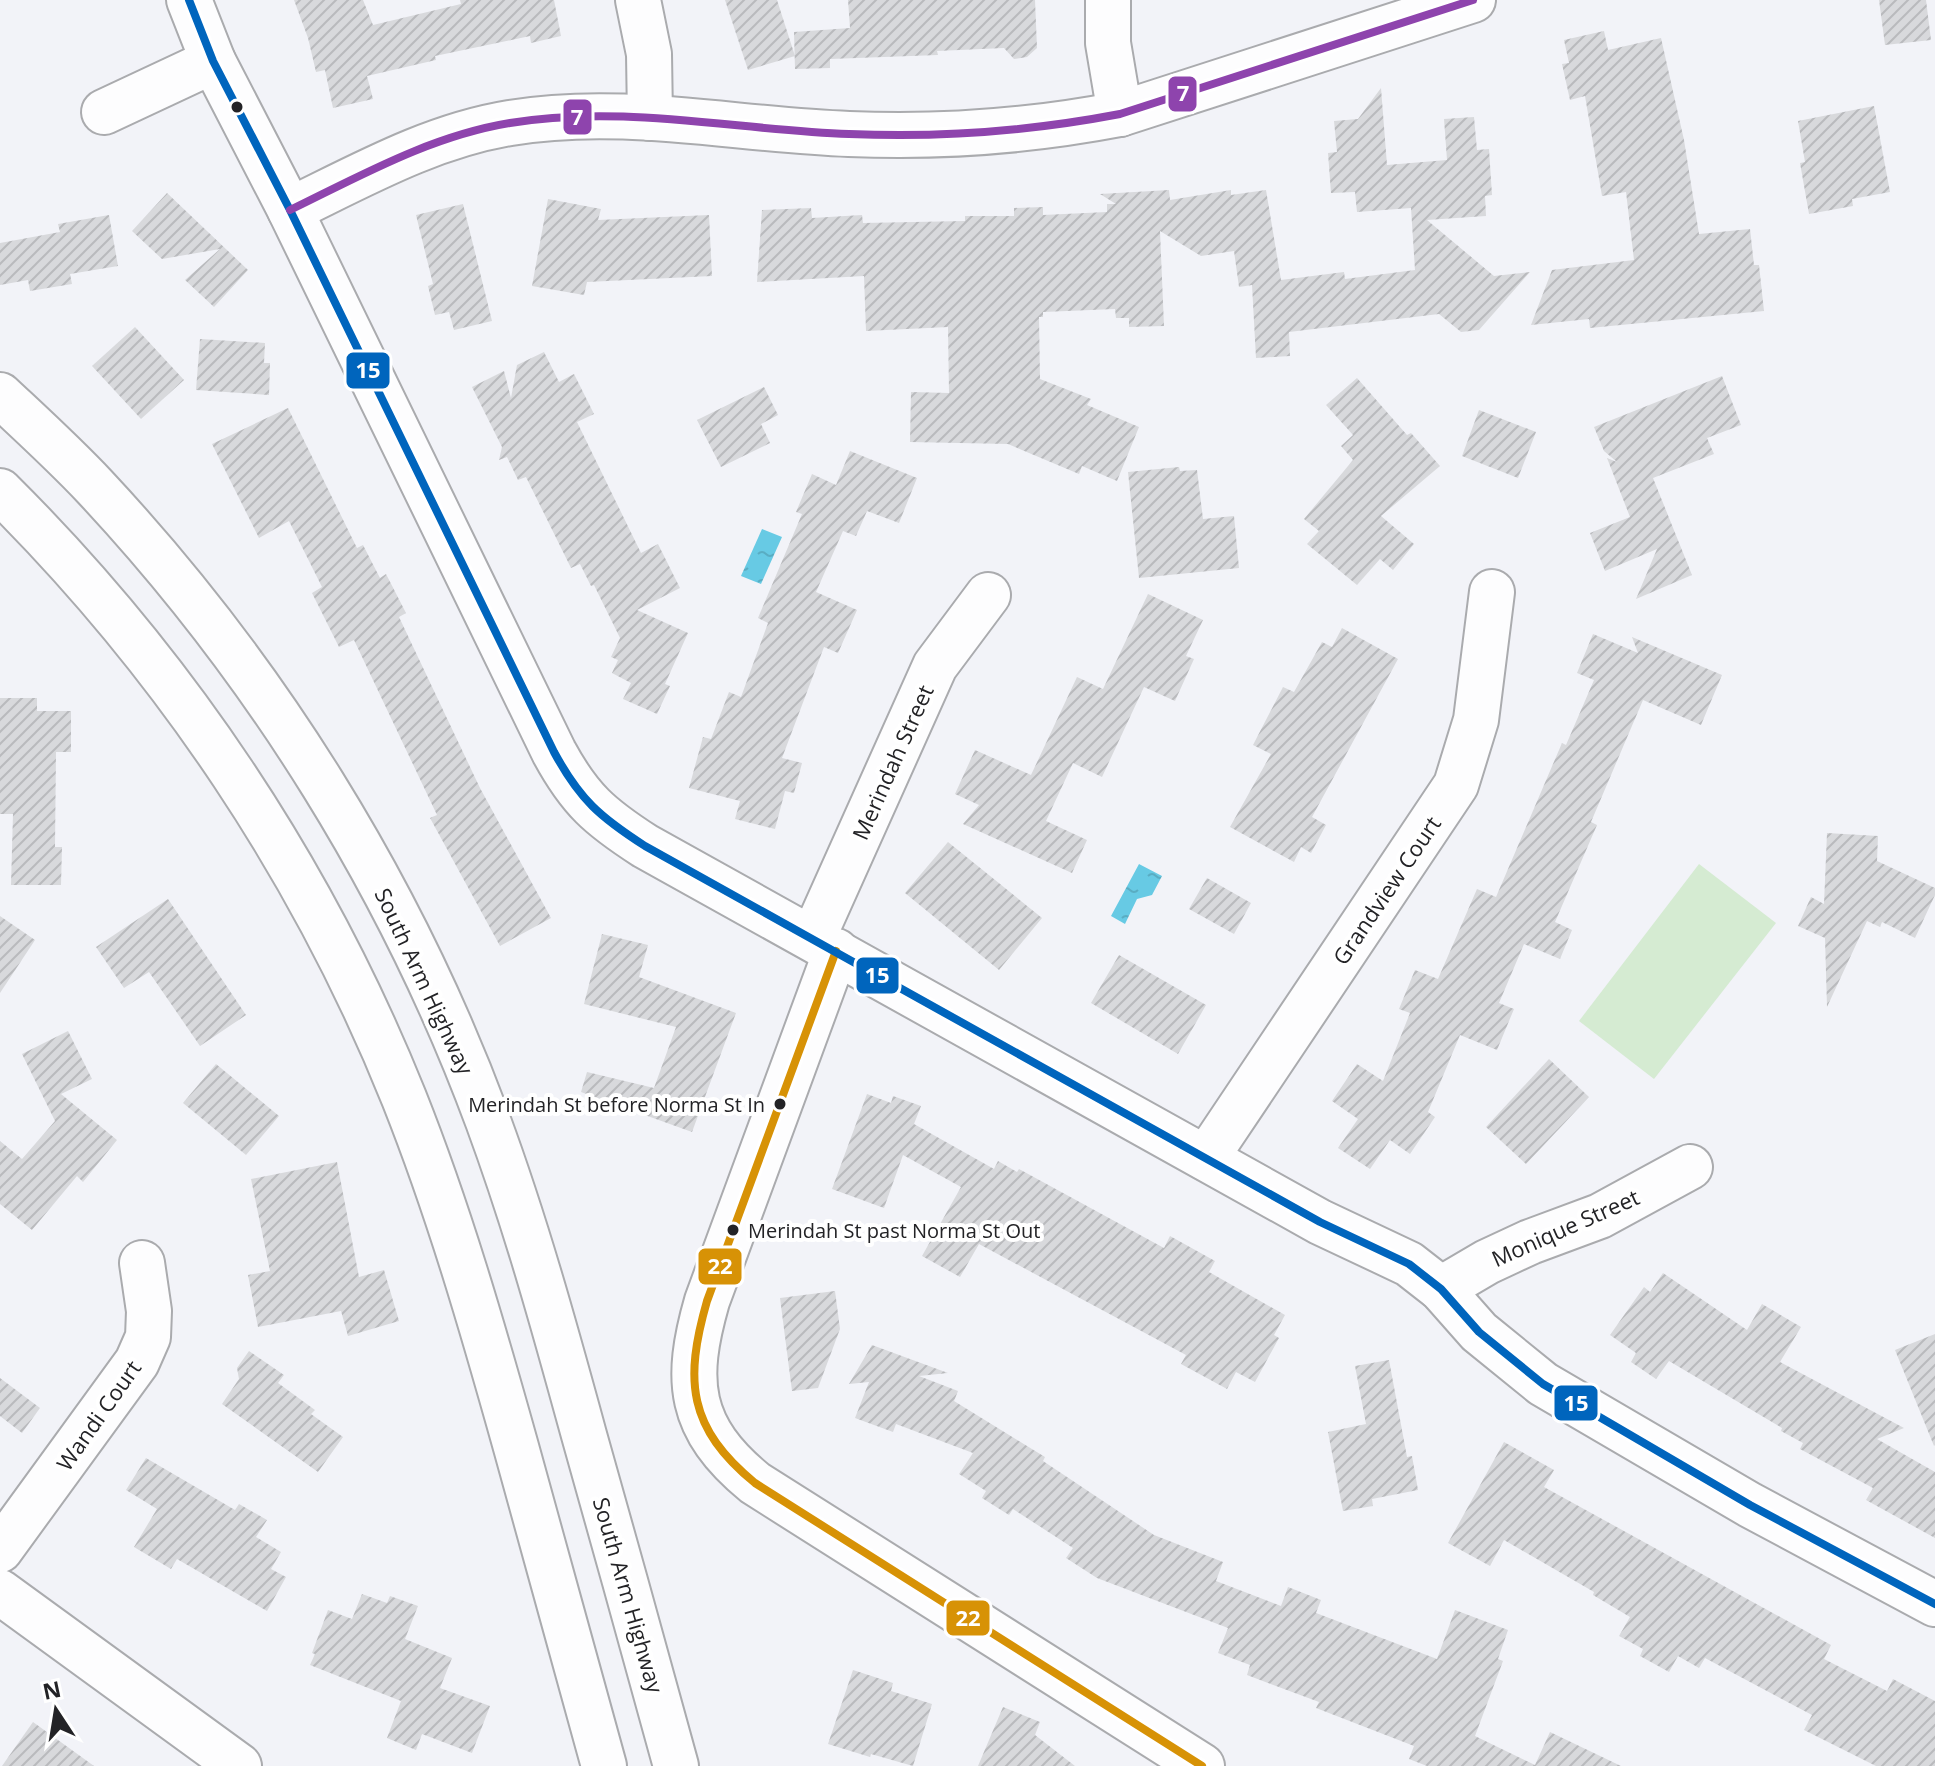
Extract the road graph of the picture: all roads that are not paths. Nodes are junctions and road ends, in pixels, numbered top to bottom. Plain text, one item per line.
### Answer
1 (189, 0) edge
2 (638, 0) edge
3 (1108, 0) edge
4 (1473, 0) edge
5 (213, 61) junction
6 (104, 112) dead end
7 (1120, 114) junction
8 (650, 118) junction
9 (290, 210) junction
10 (0, 395) edge
11 (0, 491) edge
12 (1492, 592) dead end
13 (988, 595) dead end
14 (824, 944) junction
15 (1206, 1158) junction
16 (1690, 1167) dead end
17 (142, 1263) dead end
18 (1441, 1289) junction
19 (0, 1550) edge
20 (0, 1592) edge
21 (1935, 1604) edge
22 (239, 1766) edge
23 (604, 1766) edge
24 (676, 1766) edge
25 (1202, 1766) edge

1 - 5 street
2 - 8 street
3 - 7 street
4 - 7 street
5 - 6 street
5 - 9 street
7 - 8 street
8 - 9 street
9 - 14 street
10 - 24 street, South Arm Highway
11 - 23 street
12 - 15 street, Grandview Court
13 - 14 street, Merindah Street
14 - 15 street
14 - 25 street, Merindah Street
15 - 18 street
16 - 18 street, Monique Street
17 - 19 street, Wandi Court
18 - 21 street
20 - 22 street

